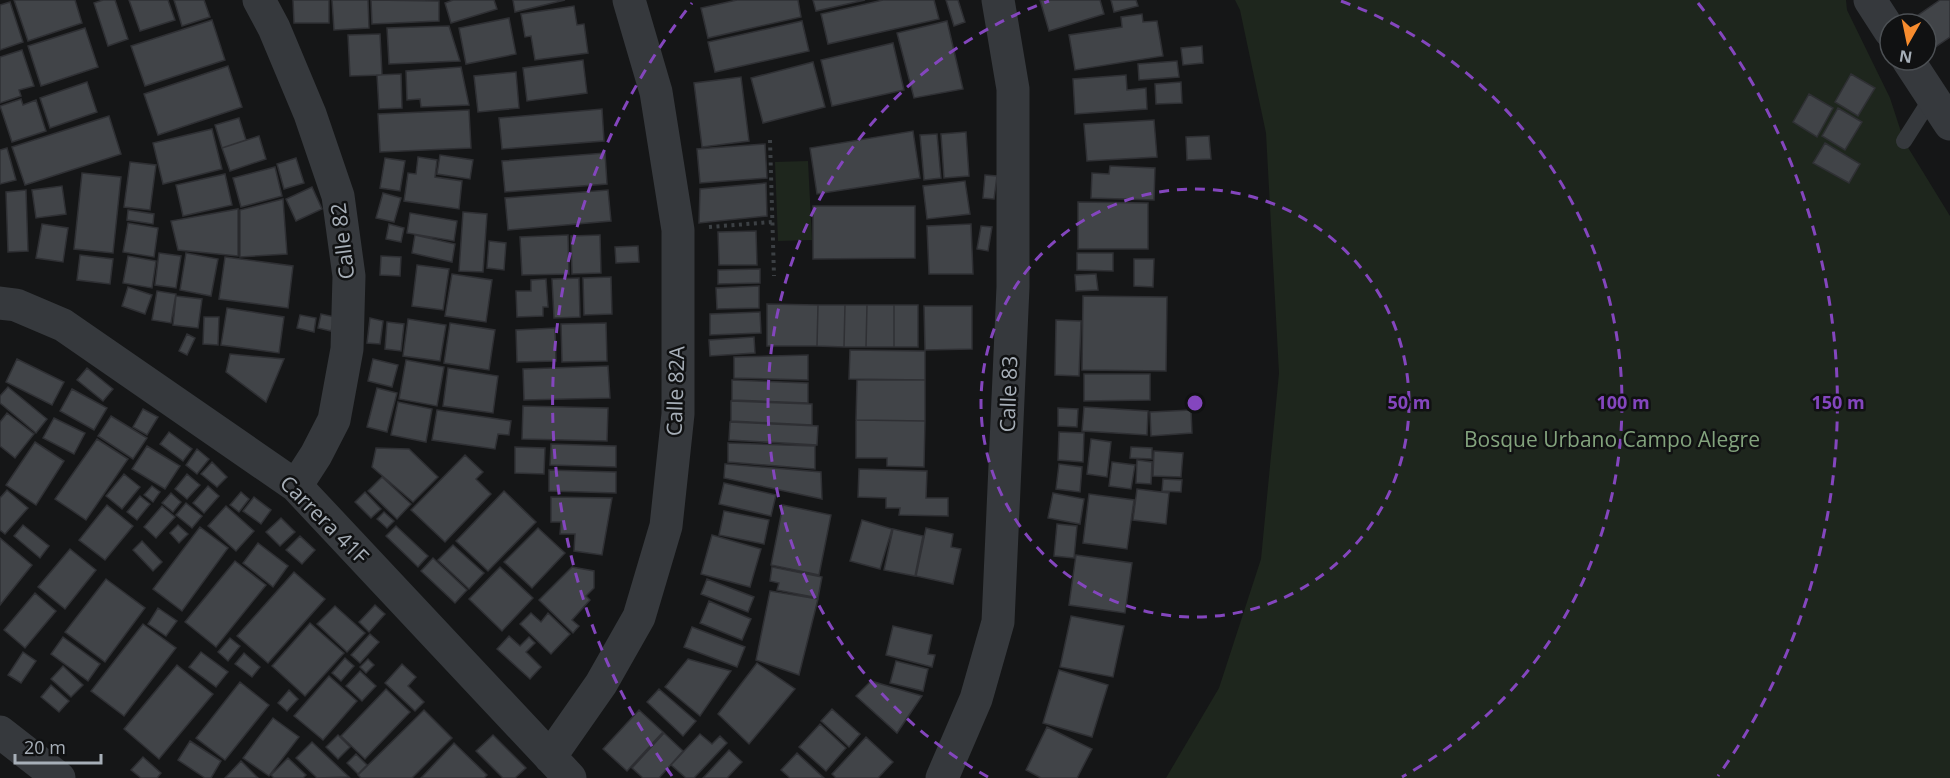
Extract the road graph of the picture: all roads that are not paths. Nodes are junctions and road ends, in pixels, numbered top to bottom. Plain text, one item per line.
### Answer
1 (259, 0) edge
2 (629, 0) edge
3 (998, 0) edge
4 (1916, 72) edge
5 (1932, 97) junction
6 (1950, 124) edge
7 (1904, 141) dead end
8 (0, 303) edge
9 (296, 486) junction
10 (0, 732) edge
11 (560, 767) edge
12 (59, 778) edge
13 (942, 778) edge

1 - 9 street, Calle 82
2 - 11 street, Calle 82A
3 - 13 street, Calle 83
4 - 5 street
5 - 6 street
5 - 7 lane
8 - 9 street, Carrera 41F
9 - 11 street, Carrera 41F
10 - 12 street

